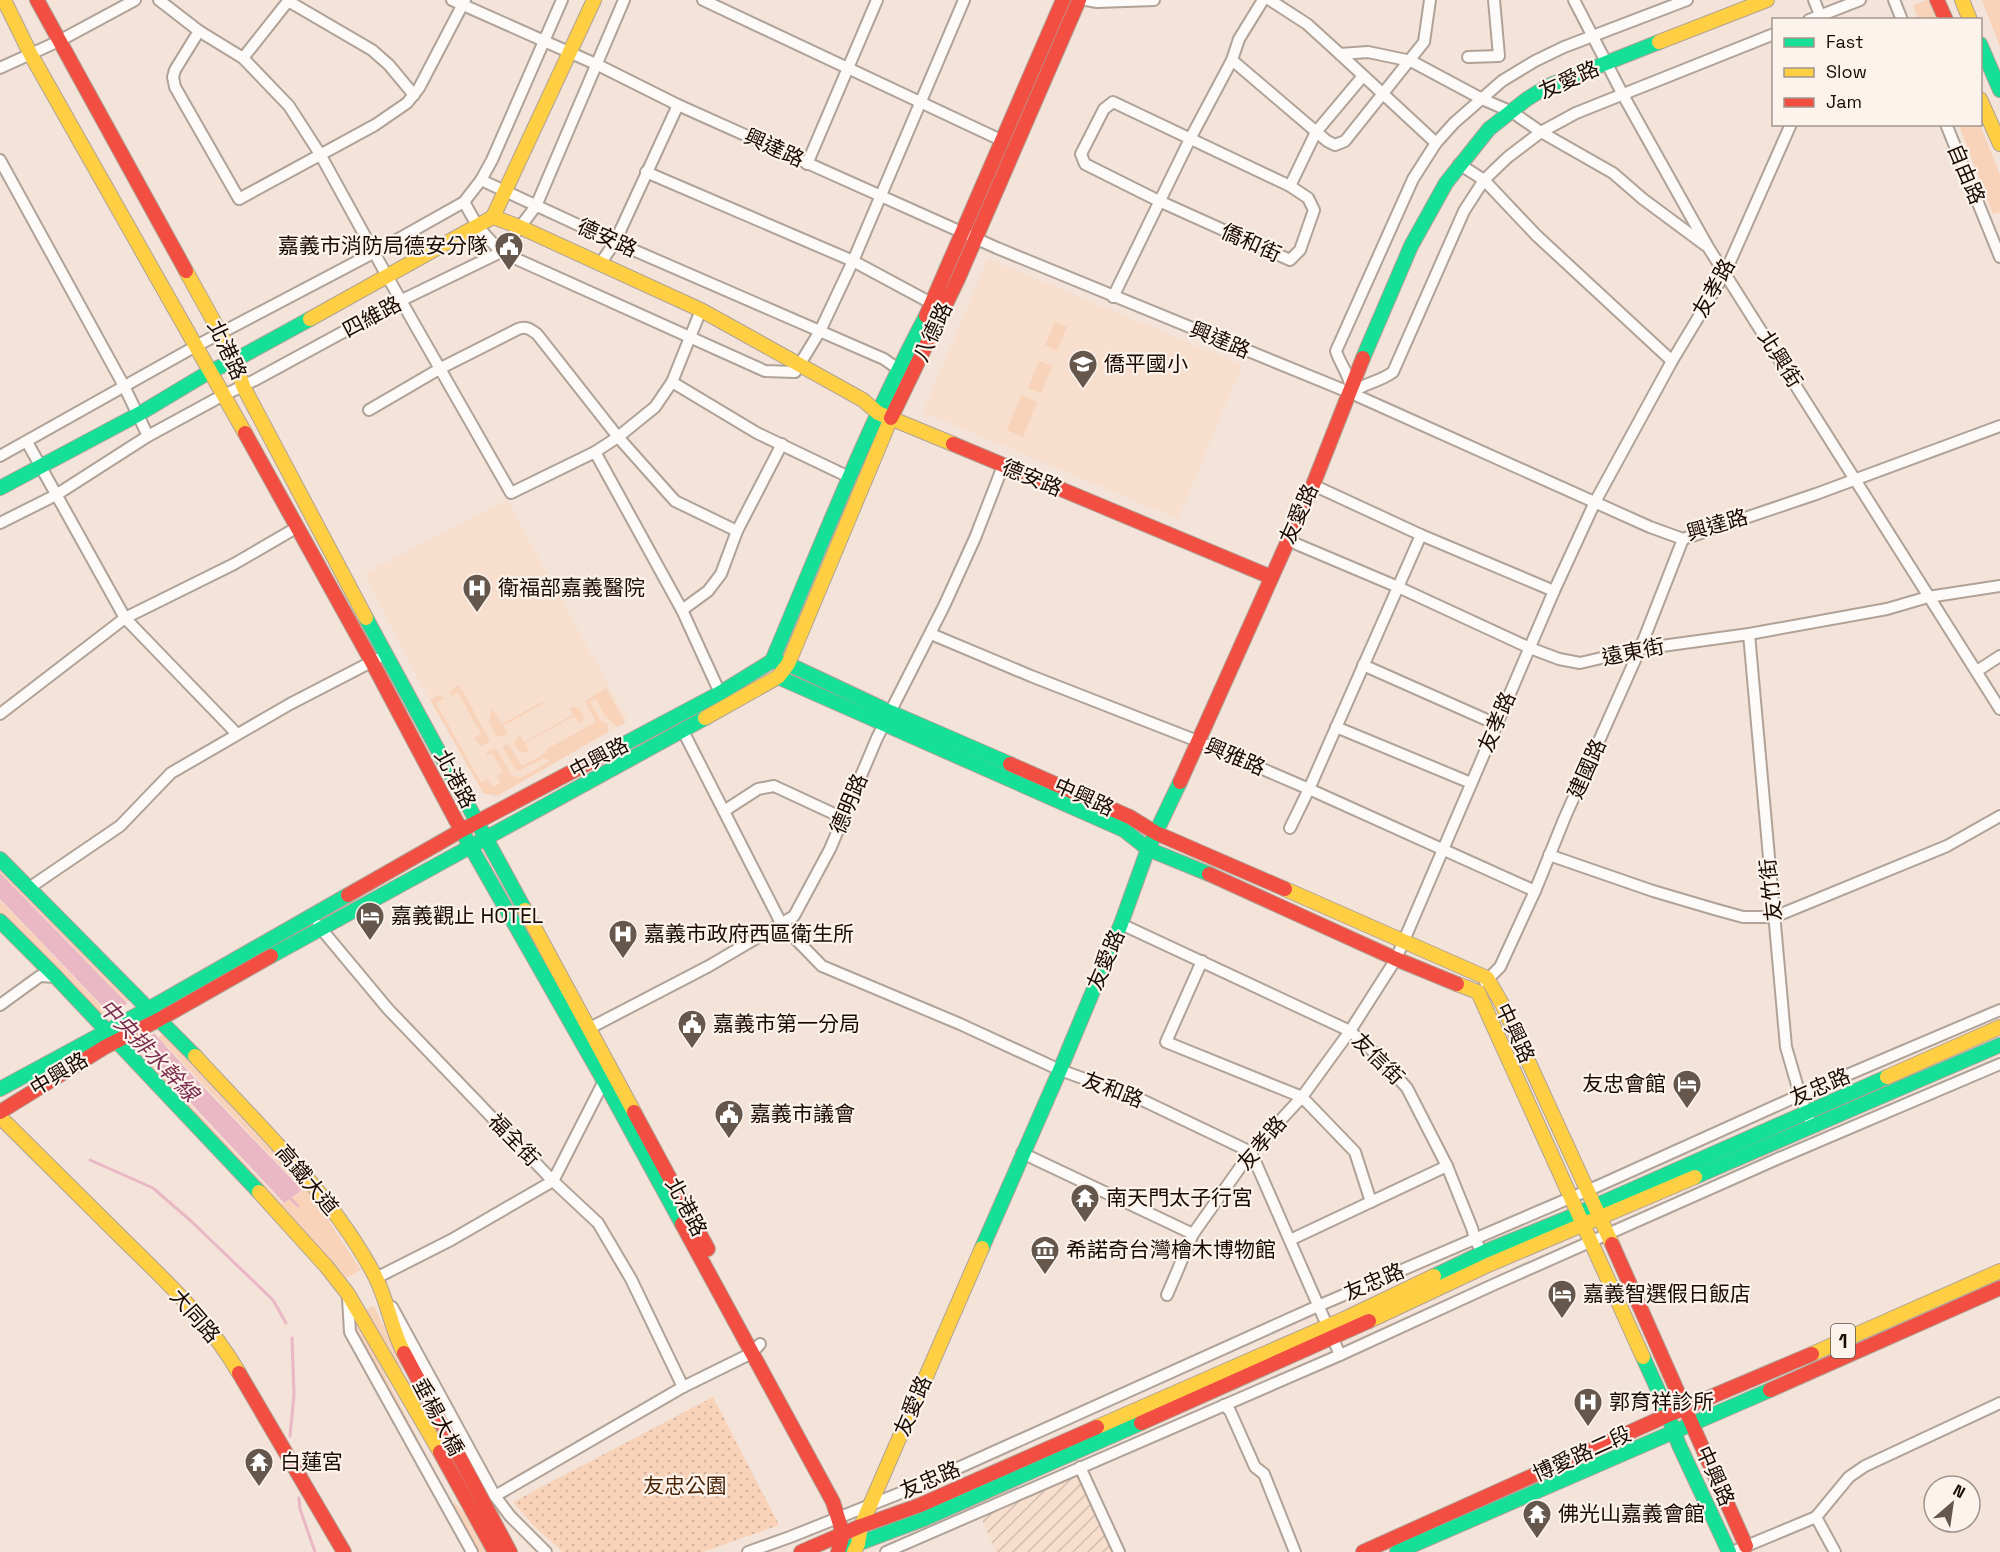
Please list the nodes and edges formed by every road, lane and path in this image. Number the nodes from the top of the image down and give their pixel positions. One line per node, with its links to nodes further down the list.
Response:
1 (4, 0): 41 (street, 北港路)
2 (37, 0): 36 (street, 北港路)
3 (135, 0): 36 (street)
4 (159, 0): 33 (street)
5 (289, 0): 42 (street); 53 (street)
6 (562, 0): 37 (street)
7 (594, 0): 39 (street)
8 (624, 0): 47 (street, 四維路)
9 (877, 0): 49 (street)
10 (964, 0): 56 (street)
11 (1064, 0): 65 (street, 八德路)
12 (1079, 0): 85 (street, 八德路)
13 (1086, 0): 14 (street)
14 (1154, 0)
15 (1263, 0): 44 (street)
16 (1270, 0): 40 (street)
17 (1430, 0): 45 (street)
18 (1494, 0): 43 (street)
19 (1574, 0): 35 (street, 北興街)
20 (1687, 0): 35 (street, 友愛路)
21 (1767, 0): 46 (street, 友愛路)
22 (1814, 0): 29 (street)
23 (1860, 0): 29 (street)
24 (1894, 0): 30 (street)
25 (1937, 0): 31 (street)
26 (1962, 0): 32 (street)
27 (708, 1): 49 (street)
28 (460, 2): 37 (street, 興達路); 53 (street)
29 (1817, 18)
30 (1901, 18)
31 (1945, 18)
32 (1969, 18)
33 (199, 31): 42 (street); 68 (street)
34 (1772, 34): 54 (street, 友愛路)
35 (1593, 36): 46 (street, 北興街); 55 (street, 友愛路)
36 (59, 40): 41 (street); 100 (street, 北港路)
37 (544, 41): 39 (street, 興達路); 73 (street)
38 (1982, 49): 51 (street)
39 (570, 53): 47 (street, 興達路); 76 (street)
40 (1340, 54): 45 (street); 50 (street)
41 (32, 55): 48 (street); 102 (street, 北港路)
42 (243, 57): 68 (street)
43 (1468, 57)
44 (1232, 60): 62 (street); 64 (street)
45 (1411, 61): 52 (street); 55 (street)
46 (1607, 64): 54 (street, 北興街); 59 (street, 友愛路)
47 (598, 65): 58 (street, 興達路); 80 (street, 四維路)
48 (0, 68)
49 (847, 68): 56 (street); 70 (street)
50 (1363, 76): 52 (street); 62 (street)
51 (2000, 90)
52 (1383, 94): 62 (street); 66 (street)
53 (414, 95): 68 (street)
54 (1623, 95): 63 (street, 友愛路); 87 (street, 北興街)
55 (1482, 99): 59 (street); 66 (street, 友愛路)
56 (920, 103): 65 (street); 77 (street)
57 (1982, 104): 67 (street, 自由路)
58 (678, 105): 70 (street, 興達路); 72 (street)
59 (1512, 112): 63 (street); 71 (street, 友愛路)
60 (1790, 126): 93 (street, 友孝路)
61 (1947, 126): 84 (street, 自由路)
62 (1316, 132): 75 (street)
63 (1541, 132): 74 (street, 友愛路); 87 (street)
64 (1190, 139): 75 (street, 僑和街); 78 (street); 78 (street, 僑和街)
65 (1003, 141): 85 (street, 八德路)
66 (1436, 144): 112 (street, 友愛路)
67 (2000, 144)
68 (320, 154): 88 (street)
69 (0, 160): 110 (street)
70 (807, 164): 77 (street, 興達路)
71 (1459, 164): 74 (street); 112 (street, 友愛路)
72 (646, 172): 86 (street); 91 (street)
73 (481, 180): 76 (street, 德安路); 79 (street)
74 (1484, 180): 104 (street); 112 (street, 友愛路)
75 (1290, 186): 78 (street, 僑和街)
76 (505, 191): 80 (street, 德安路); 81 (street)
77 (881, 195): 85 (street, 興達路); 91 (street)
78 (1159, 201): 95 (street)
79 (464, 202): 82 (street); 88 (street)
80 (536, 206): 83 (street, 四維路); 86 (street, 德安路)
81 (493, 217): 82 (street, 四維路); 83 (street, 德安路)
82 (478, 227): 89 (street); 94 (street, 四維路)
83 (520, 227): 89 (street, 四維路); 92 (street, 德安路)
84 (1995, 231): 90 (street, 自由路)
85 (969, 236): 95 (street, 興達路); 97 (street, 八德路); 117 (street, 八德路)
86 (615, 242): 92 (street); 99 (street, 德安路)
87 (1708, 247): 93 (street, 北興街)
88 (375, 252): 94 (street); 100 (street)
89 (501, 252): 96 (street, 四維路); 101 (street)
90 (2000, 257)
91 (853, 261): 97 (street); 99 (street)
92 (600, 264): 98 (street, 德安路)
93 (1725, 273): 104 (street, 友孝路); 128 (street, 北興街)
94 (387, 276): 96 (street); 103 (street, 四維路)
95 (1113, 297): 112 (street, 興達路)
96 (402, 300): 106 (street); 111 (street, 四維路)
97 (933, 304): 107 (street, 八德路)
98 (701, 310): 101 (street); 105 (street, 德安路)
99 (820, 331): 105 (street); 107 (street, 德安路)
100 (220, 333): 102 (street); 103 (street, 北港路)
101 (688, 337): 105 (street); 109 (street)
102 (196, 346): 108 (street, 北港路); 110 (street)
103 (235, 360): 108 (street, 四維路); 111 (street, 北港路)
104 (1672, 362): 132 (street, 友孝路)
105 (799, 365): 115 (street, 德安路)
106 (441, 368): 114 (street); 120 (street); 123 (street)
107 (898, 369): 115 (street, 八德路)
108 (208, 372): 113 (street, 北港路); 116 (street, 四維路)
109 (672, 382): 120 (street); 122 (street)
110 (124, 386): 116 (street); 121 (street)
111 (243, 386): 113 (street, 四維路); 150 (street, 北港路)
112 (1351, 393): 129 (street, 友愛路); 132 (street, 興達路)
113 (225, 396): 119 (street, 四維路); 134 (street, 北港路)
114 (369, 410)
115 (878, 413): 117 (street, 德安路); 127 (street, 八德路)
116 (139, 414): 119 (street); 126 (street, 四維路)
117 (891, 419): 125 (street, 德安路); 154 (street, 八德路)
118 (2000, 426): 128 (street, 興達路)
119 (148, 436): 131 (street, 四維路)
120 (618, 437): 123 (street); 135 (street)
121 (27, 442): 124 (street); 126 (street)
122 (782, 444): 127 (street); 135 (street)
123 (595, 452): 144 (street)
124 (0, 456)
125 (1003, 466): 139 (street, 德安路); 146 (street, 德明路)
126 (42, 467): 130 (street, 四維路); 131 (street)
127 (851, 478): 152 (street, 八德路)
128 (1854, 479): 137 (street, 興達路); 143 (street, 北興街)
129 (1313, 485): 136 (street); 138 (street, 友愛路)
130 (0, 488)
131 (56, 495): 133 (street, 四維路); 145 (street)
132 (1595, 502): 137 (street, 興達路); 142 (street, 友孝路)
133 (0, 523)
134 (296, 528): 145 (street); 153 (street, 北港路)
135 (737, 531): 144 (street)
136 (1421, 535): 141 (street); 142 (street)
137 (1683, 539): 149 (street, 建國路)
138 (1287, 540): 139 (street, 友愛路); 141 (street, 遠東街)
139 (1271, 577): 167 (street, 友愛路)
140 (2000, 586): 143 (street, 遠東街)
141 (1398, 587): 148 (street, 遠東街); 155 (street)
142 (1554, 591): 148 (street, 友孝路)
143 (1928, 597): 147 (street, 遠東街); 156 (street, 北興街)
144 (682, 610): 158 (street)
145 (125, 618): 161 (street); 166 (street)
146 (931, 634): 160 (street, 德明路); 167 (street, 興雅路)
147 (1749, 634): 149 (street, 遠東街); 186 (street, 友竹街)
148 (1530, 648): 149 (street, 遠東街); 162 (street, 友孝路)
149 (1640, 649): 181 (street, 建國路)
150 (387, 654): 153 (street); 173 (street, 北港路)
151 (2000, 656): 156 (street)
152 (772, 661): 154 (street, 中興路); 157 (street); 158 (street, 中興路)
153 (372, 662): 166 (street); 175 (street, 北港路)
154 (788, 664): 157 (street, 八德路); 160 (street, 中興路)
155 (1362, 665): 162 (street); 164 (street)
156 (1977, 671): 159 (street, 北興街)
157 (778, 677): 163 (street, 中興路); 165 (street, 中興路)
158 (720, 693): 173 (street, 中興路)
159 (2000, 710)
160 (890, 712): 163 (street, 德明路); 176 (street, 中興路)
161 (0, 714)
162 (1496, 724): 168 (street, 友孝路)
163 (884, 725): 172 (street, 德明路); 180 (street, 中興路)
164 (1336, 727): 168 (street); 169 (street)
165 (683, 731): 170 (street, 友和路); 177 (street, 中興路)
166 (237, 734): 183 (street)
167 (1200, 742): 169 (street, 興雅路); 176 (street, 友愛路)
168 (1471, 783): 179 (street, 友孝路)
169 (1309, 789): 174 (street); 179 (street, 興雅路)
170 (724, 811): 172 (street); 188 (street, 友和路)
171 (2000, 816): 186 (street)
172 (843, 819): 188 (street, 德明路)
173 (478, 822): 175 (street, 中興路); 177 (street, 北港路)
174 (1290, 828)
175 (462, 831): 178 (street, 北港路); 185 (street, 中興路)
176 (1156, 833): 180 (street, 友愛路); 191 (street, 中興路)
177 (487, 839): 178 (street, 中興路); 203 (street, 北港路)
178 (471, 848): 190 (street, 中興路); 203 (street, 北港路)
179 (1443, 848): 184 (street, 興雅路); 191 (street, 友孝路)
180 (1148, 849): 189 (street, 友愛路); 192 (street, 中興路)
181 (1549, 855): 184 (street, 建國路); 186 (street)
182 (0, 859): 183 (street, 高鐵大道)
183 (29, 888): 199 (street, 高鐵大道)
184 (1535, 891): 195 (street, 建國路)
185 (311, 917): 190 (street, 福全街); 199 (street, 中興路)
186 (1774, 917): 211 (street, 友竹街)
187 (0, 921): 194 (street, 高鐵大道)
188 (782, 924): 203 (street, 德明路); 208 (street, 友和路)
189 (1121, 924): 193 (street, 友信街); 208 (street, 友愛路)
190 (321, 928): 200 (street, 中興路); 221 (street, 福全街)
191 (1405, 942): 192 (street, 友孝路); 195 (street, 中興路)
192 (1396, 959): 196 (street, 中興路); 204 (street, 友孝路)
193 (1202, 961): 204 (street, 友信街); 212 (street)
194 (56, 977): 197 (street); 202 (street, 高鐵大道)
195 (1487, 978): 196 (street, 建國路); 222 (street, 中興路)
196 (1478, 992): 223 (street, 中興路)
197 (0, 1005)
198 (2000, 1010): 211 (street, 友忠路)
199 (144, 1011): 200 (street, 高鐵大道); 202 (street, 中興路)
200 (155, 1022): 205 (street, 中興路); 236 (street, 高鐵大道)
201 (2000, 1028): 214 (street, 友忠路)
202 (107, 1030): 205 (street, 高鐵大道); 210 (street, 中興路)
203 (584, 1031): 209 (street, 北港路); 245 (street, 北港路)
204 (1350, 1031): 212 (street, 友孝路); 220 (street, 友信街)
205 (118, 1040): 213 (street, 中興路); 239 (street, 高鐵大道)
206 (2000, 1045): 216 (street, 友忠路)
207 (2000, 1064): 217 (street)
208 (1060, 1070): 218 (street, 友和路); 219 (street, 友愛路)
209 (604, 1081): 221 (street); 245 (street, 北港路)
210 (0, 1089)
211 (1800, 1095): 214 (street, 友竹街); 222 (street, 友忠路)
212 (1302, 1097): 218 (street, 友孝路); 224 (street)
213 (0, 1112)
214 (1806, 1112): 216 (street, 友竹街); 225 (street, 友忠路)
215 (0, 1117): 264 (street, 大同路)
216 (1811, 1126): 217 (street, 友竹街); 227 (street, 友忠路)
217 (1818, 1141): 229 (street)
218 (1251, 1152): 230 (street, 友孝路); 232 (street)
219 (1022, 1153): 230 (street); 256 (street, 友愛路)
220 (1447, 1166): 224 (street); 231 (street, 友信街)
221 (553, 1181): 236 (street); 247 (street, 福全街)
222 (1586, 1191): 223 (street, 友忠路); 225 (street, 中興路)
223 (1572, 1197): 226 (street, 中興路); 231 (street, 友忠路)
224 (1371, 1202): 232 (street)
225 (1594, 1206): 226 (street, 友忠路); 227 (street, 中興路)
226 (1580, 1212): 228 (street, 中興路); 234 (street, 友忠路)
227 (1600, 1219): 228 (street, 友忠路); 229 (street, 中興路)
228 (1585, 1226): 233 (street, 中興路); 234 (street, 友忠路)
229 (1607, 1233): 233 (street); 250 (street, 中興路)
230 (1193, 1234): 240 (street, 友孝路)
231 (1475, 1239): 234 (street, 友信街); 241 (street, 友忠路)
232 (1290, 1240): 241 (street)
233 (1592, 1241): 237 (street); 251 (street, 中興路)
234 (1486, 1259): 237 (street, 友信街); 242 (street, 友忠路)
235 (2000, 1271): 250 (street, 博愛路二段 / 1)
236 (376, 1278): 243 (street, 垂楊大橋); 255 (street, 高鐵大道)
237 (1495, 1284): 246 (street)
238 (2000, 1288): 252 (street, 博愛路二段 / 1)
239 (348, 1294): 244 (street, 垂楊大橋); 265 (street)
240 (1167, 1295)
241 (1318, 1306): 242 (street); 256 (street, 友忠路)
242 (1329, 1332): 246 (street); 259 (street, 友忠路); 262 (street, 友忠路)
243 (399, 1335): 268 (street, 垂楊大橋); 269 (street)
244 (374, 1343): 266 (street); 267 (street, 垂楊大橋)
245 (756, 1348): 247 (street); 257 (street, 北港路)
246 (1340, 1355): 249 (street)
247 (683, 1387): 255 (street)
248 (2000, 1403): 258 (street)
249 (1224, 1405): 254 (street); 277 (street)
250 (1685, 1408): 251 (street, 博愛路二段 / 1); 252 (street, 中興路)
251 (1668, 1415): 253 (street, 中興路); 263 (street, 博愛路二段 / 1)
252 (1691, 1424): 253 (street, 博愛路二段 / 1); 261 (street, 中興路)
253 (1674, 1432): 278 (street, 博愛路二段 / 1); 279 (street, 中興路)
254 (1080, 1467): 275 (street); 276 (street)
255 (495, 1496): 270 (street, 高鐵大道)
256 (872, 1504): 257 (street, 友忠路); 259 (street, 友愛路)
257 (844, 1516): 259 (street, 北港路); 260 (street, 北港路); 271 (street, 友忠路)
258 (1816, 1516): 261 (street); 280 (street)
259 (861, 1526): 260 (street, 友忠路); 262 (street)
260 (843, 1534): 272 (street, 友忠路); 273 (street, 北港路)
261 (1746, 1546): 279 (street)
262 (856, 1548): 273 (street, 友忠路); 274 (street)
263 (1372, 1550)
264 (344, 1552)
265 (471, 1552)
266 (488, 1552)
267 (495, 1552)
268 (510, 1552)
269 (518, 1552)
270 (546, 1552)
271 (748, 1552)
272 (801, 1552)
273 (837, 1552)
274 (871, 1552)
275 (886, 1552)
276 (1119, 1552)
277 (1295, 1552)
278 (1397, 1552)
279 (1730, 1552)
280 (1835, 1552)

